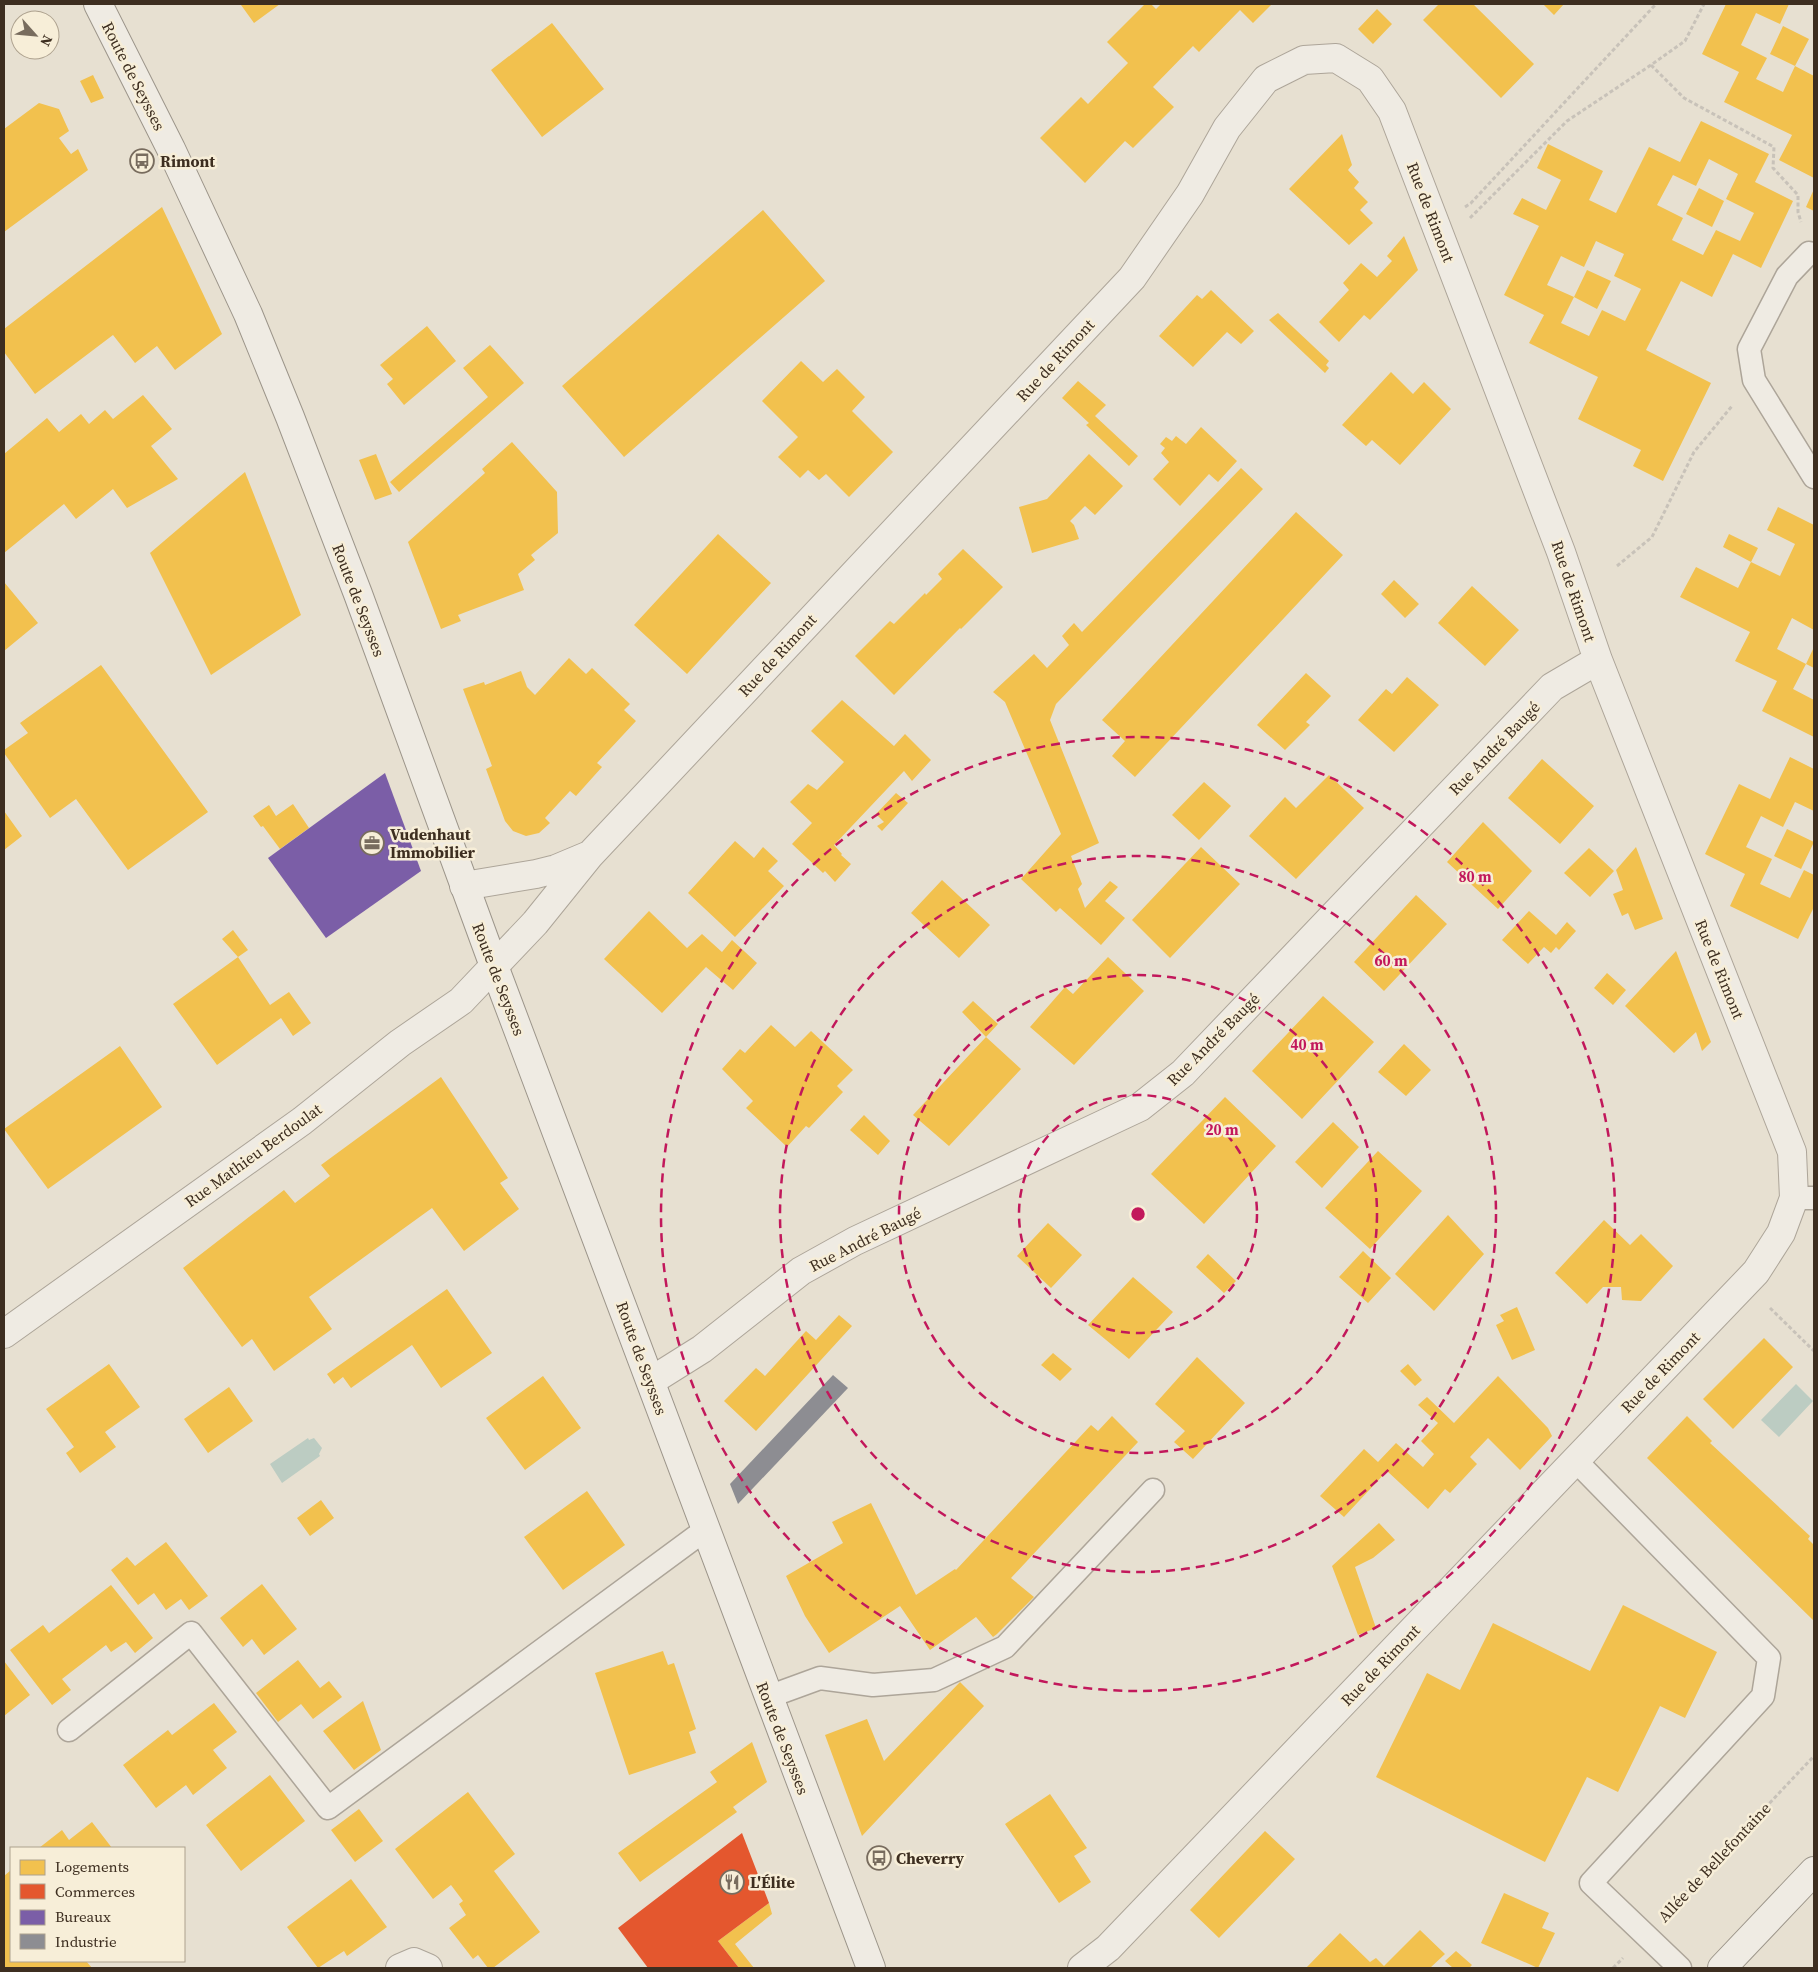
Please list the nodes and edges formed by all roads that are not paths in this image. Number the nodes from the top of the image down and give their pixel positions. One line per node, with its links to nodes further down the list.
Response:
1 (98, 4): 6 (street, Route de Seysses)
2 (1809, 253): 3 (lane)
3 (1814, 477)
4 (1598, 660): 5 (street, Rue de Rimont); 8 (street, Rue de Rimont); 10 (street, Rue André Baugé)
5 (588, 856): 6 (street, Rue de Rimont); 7 (street, Rue de Rimont)
6 (464, 886): 7 (street, Route de Seysses)
7 (494, 966): 9 (street, Rue Mathieu Berdoulat); 10 (street, Route de Seysses)
8 (1804, 1198): 11 (street, Rue de Rimont)
9 (4, 1334)
10 (651, 1381): 13 (street, Route de Seysses)
11 (1576, 1460): 20 (street, Rue de Rimont); 21 (lane)
12 (1153, 1490): 14 (lane)
13 (705, 1530): 14 (street, Route de Seysses); 15 (lane)
14 (768, 1697): 19 (street, Route de Seysses)
15 (69, 1730)
16 (1814, 1871): 22 (street)
17 (400, 1968): 18 (street)
18 (428, 1968)
19 (871, 1968)
20 (1082, 1968)
21 (1680, 1968)
22 (1722, 1968)

